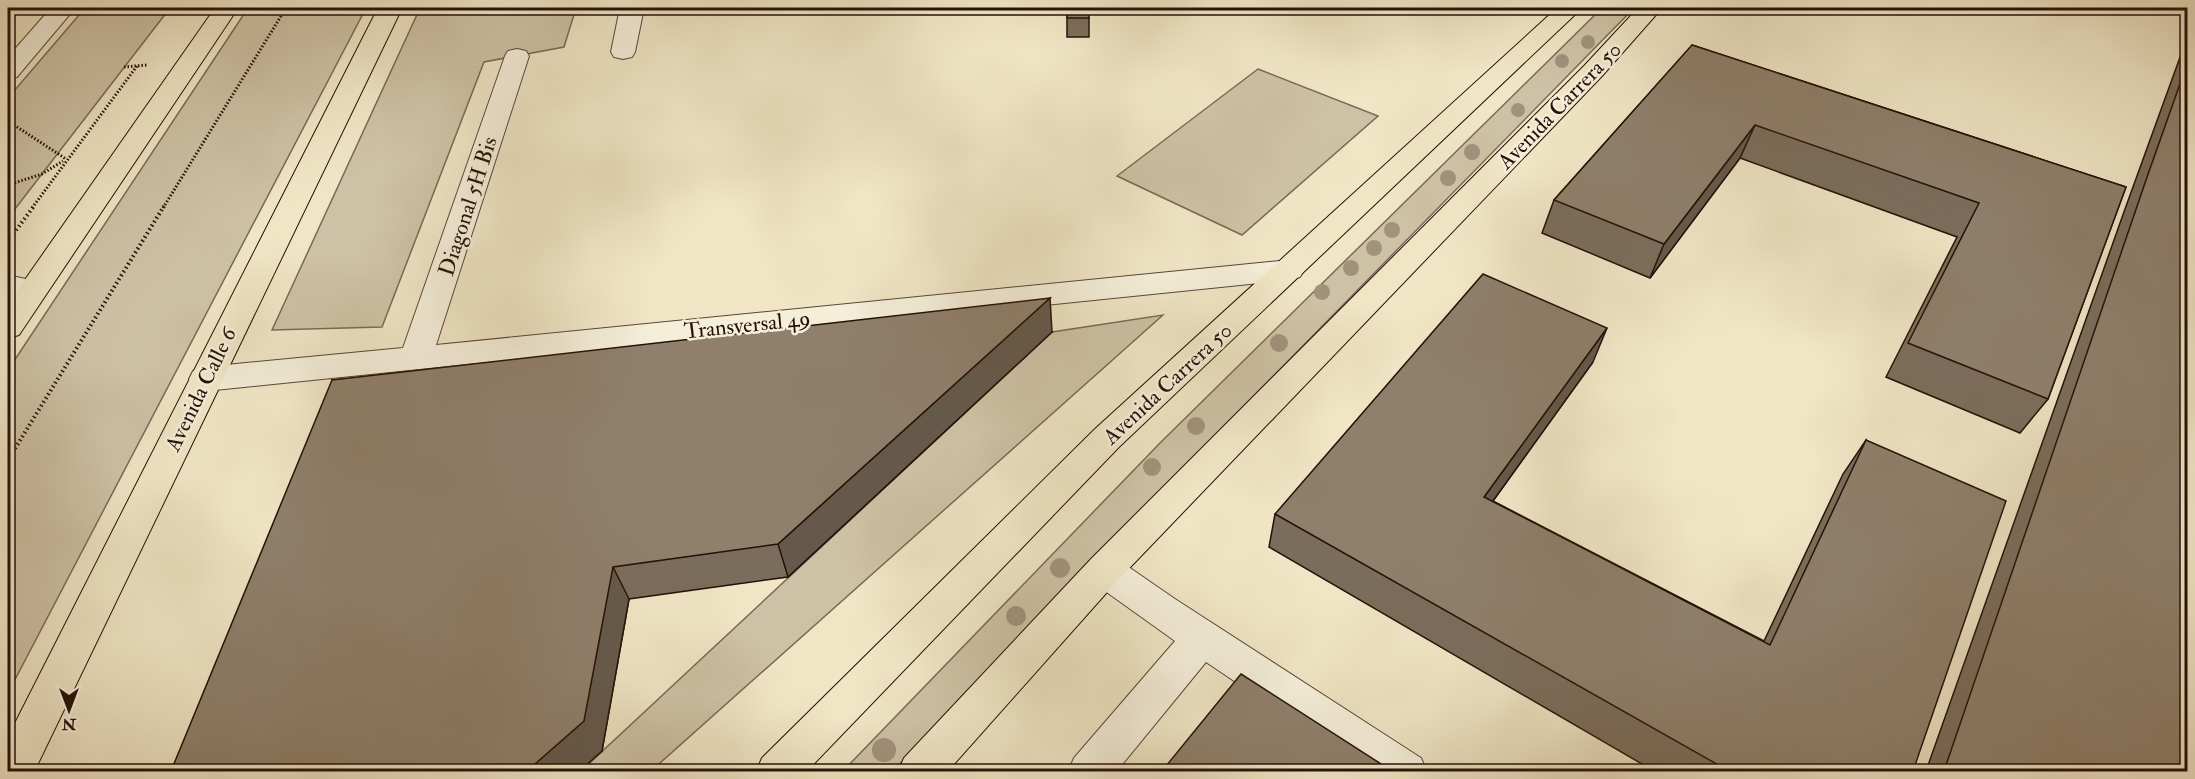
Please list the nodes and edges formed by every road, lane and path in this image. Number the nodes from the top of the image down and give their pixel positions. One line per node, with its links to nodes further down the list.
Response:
1 (63, 8): 13 (street)
2 (226, 8): 19 (main road)
3 (286, 8): 23 (path)
4 (390, 8): 22 (main road, Avenida Calle 6)
5 (632, 8): 10 (street)
6 (1510, 8): 9 (path)
7 (1570, 8): 18 (main road, Avenida Carrera 50)
8 (1650, 8): 24 (main road, Avenida Carrera 50)
9 (1516, 10)
10 (623, 52)
11 (517, 56): 21 (street, Diagonal 5H Bis)
12 (124, 67): 15 (path)
13 (8, 72)
14 (8, 121): 15 (path)
15 (66, 159): 16 (path); 17 (path)
16 (8, 185)
17 (8, 241)
18 (1288, 270): 21 (street, Transversal 49); 27 (main road, Avenida Carrera 50)
19 (20, 288): 20 (main road)
20 (8, 327)
21 (416, 357): 22 (street, Transversal 49)
22 (205, 379): 26 (main road, Avenida Calle 6)
23 (8, 460)
24 (1104, 570): 25 (street); 28 (main road, Avenida Carrera 50)
25 (1202, 638): 29 (street); 30 (street)
26 (12, 771)
27 (777, 771)
28 (918, 771)
29 (1089, 771)
30 (1406, 771)

